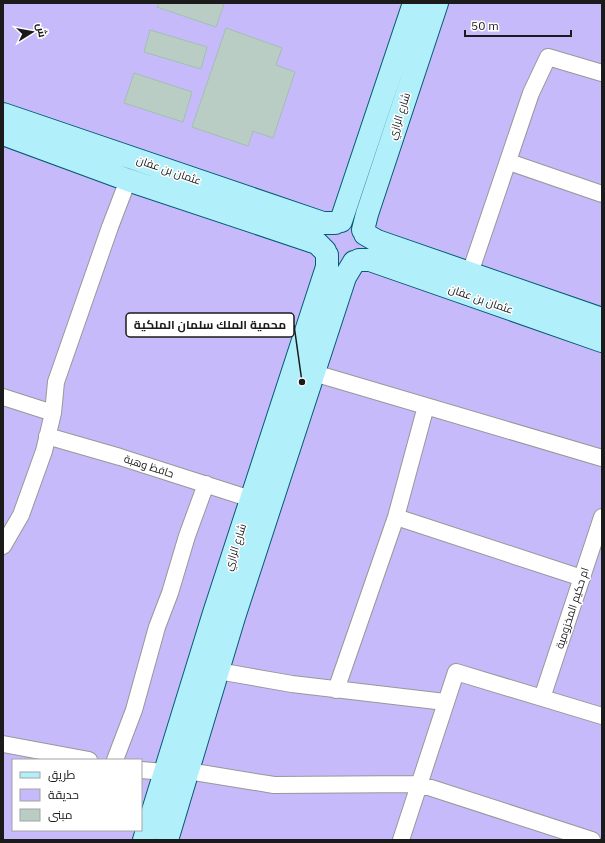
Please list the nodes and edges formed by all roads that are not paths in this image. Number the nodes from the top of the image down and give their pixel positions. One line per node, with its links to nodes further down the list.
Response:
1 (414, 3): 9 (street, شارع الرازي)
2 (437, 3): 10 (street, شارع الرازي)
3 (602, 73): 6 (street)
4 (3, 114): 9 (street, عثمان بن عفان)
5 (3, 134): 7 (street, عثمان بن عفان)
6 (509, 162): 8 (street); 13 (street)
7 (128, 180): 11 (street, عثمان بن عفان); 19 (street)
8 (602, 194)
9 (338, 222): 10 (street); 11 (street)
10 (364, 232): 12 (street); 13 (street, عثمان بن عفان)
11 (326, 253): 12 (street); 23 (street, شارع الرازي)
12 (357, 261): 15 (street, عثمان بن عفان); 16 (street, شارع الرازي)
13 (470, 273): 14 (street, عثمان بن عفان)
14 (602, 319)
15 (602, 341)
16 (314, 373): 18 (street); 28 (street, شارع الرازي)
17 (3, 397): 19 (street)
18 (426, 406): 21 (street); 24 (street)
19 (53, 413): 20 (street)
20 (47, 436): 22 (street, حافظ وهبة); 26 (street)
21 (602, 458)
22 (206, 484): 23 (street, حافظ وهبة); 35 (street)
23 (251, 499): 38 (street, شارع الرازي)
24 (396, 516): 27 (street); 29 (street)
25 (602, 517): 27 (street, ام حكيم المخزومية)
26 (3, 546)
27 (582, 578): 30 (street, ام حكيم المخزومية)
28 (218, 671): 29 (street); 37 (street, شارع الرازي)
29 (336, 690): 31 (street)
30 (542, 698): 31 (street); 32 (street)
31 (444, 702): 39 (street)
32 (602, 716)
33 (3, 744): 34 (street)
34 (84, 759)
35 (115, 759)
36 (142, 770): 38 (street)
37 (188, 771): 39 (street); 41 (street, شارع الرازي)
38 (165, 772): 40 (street, شارع الرازي)
39 (419, 784): 42 (street); 43 (street)
40 (144, 840)
41 (167, 840)
42 (401, 840)
43 (592, 840)

